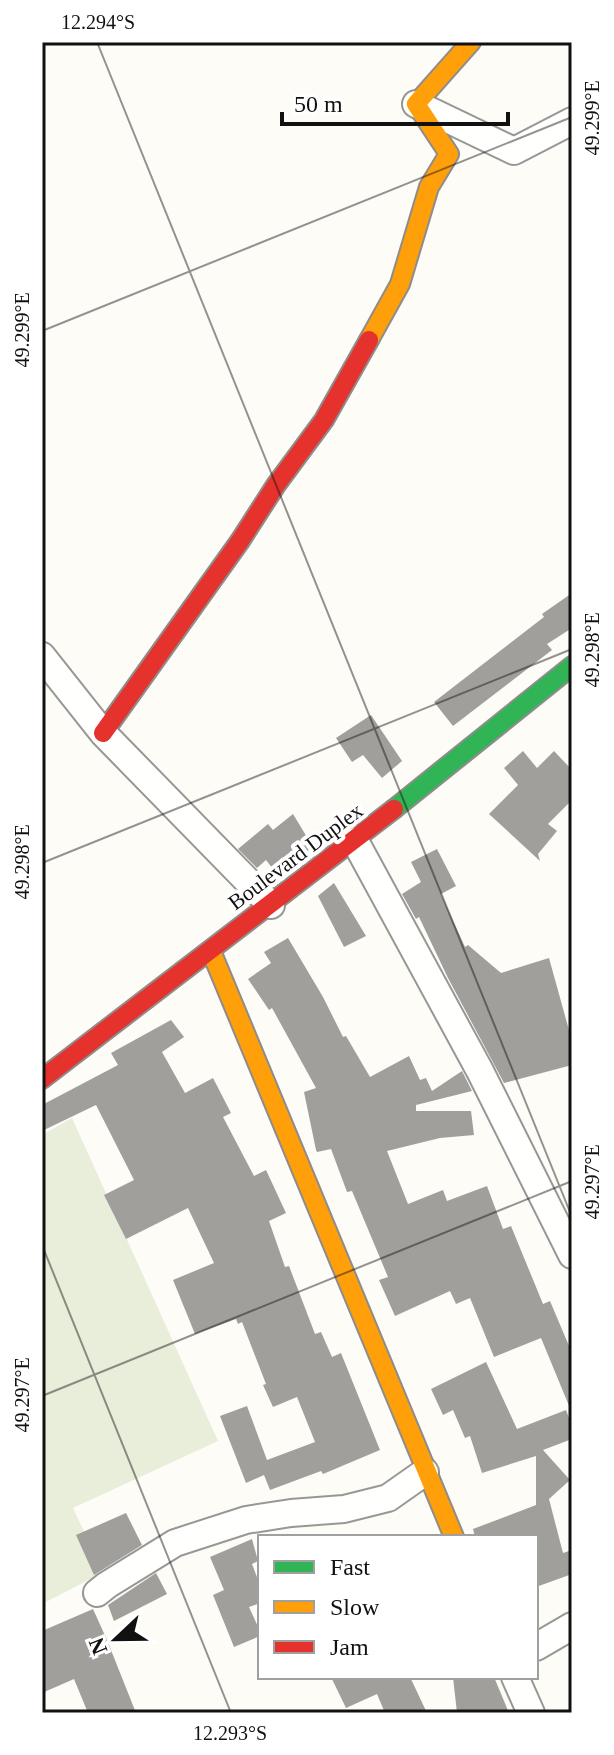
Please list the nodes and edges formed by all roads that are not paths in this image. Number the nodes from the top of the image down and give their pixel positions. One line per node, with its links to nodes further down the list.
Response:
1 (471, 42): 2 (street)
2 (416, 104): 3 (street); 6 (street)
3 (572, 121)
4 (42, 656): 6 (street)
5 (572, 666): 7 (street, Boulevard Duplex)
6 (103, 733): 8 (street)
7 (355, 841): 8 (street, Boulevard Duplex); 11 (street)
8 (271, 905): 9 (street, Boulevard Duplex)
9 (211, 951): 10 (street, Boulevard Duplex); 12 (street)
10 (42, 1079)
11 (572, 1255)
12 (425, 1472): 13 (street); 14 (street)
13 (453, 1535)
14 (97, 1593)
15 (572, 1626): 16 (street)
16 (538, 1646)
17 (516, 1679): 18 (street)
18 (531, 1713)

